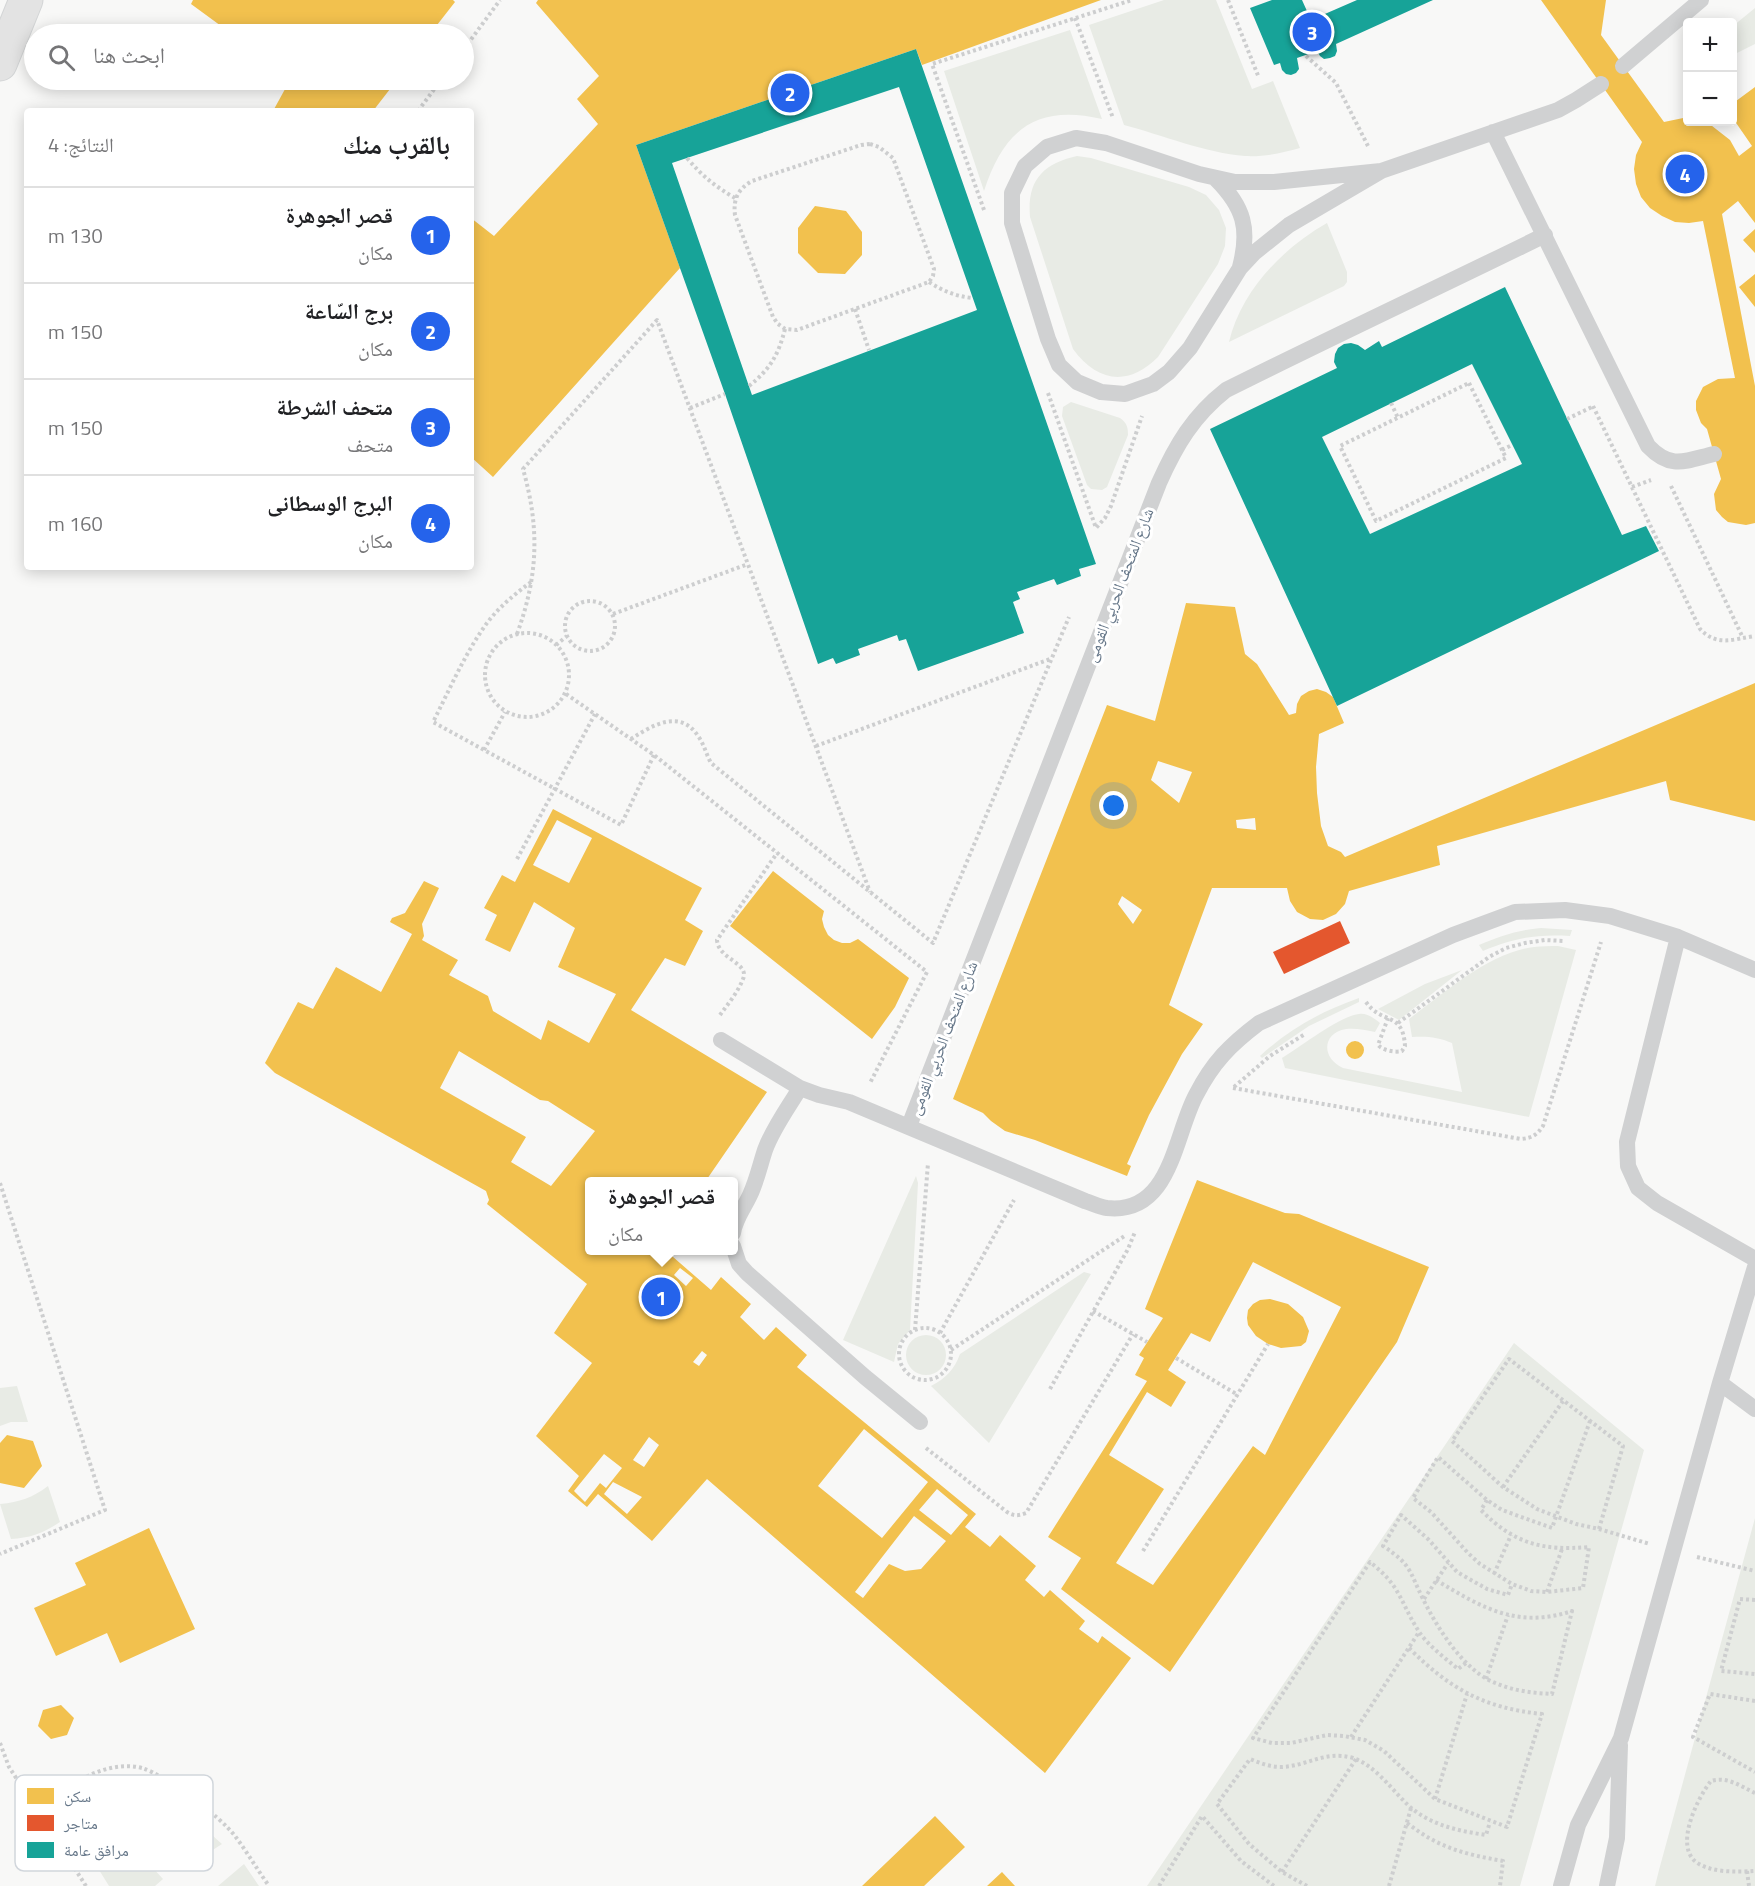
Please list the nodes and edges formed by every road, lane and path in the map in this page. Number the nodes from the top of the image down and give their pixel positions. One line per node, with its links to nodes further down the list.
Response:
1 (26, 0): 8 (main road)
2 (500, 0): 6 (path)
3 (1228, 0): 10 (path)
4 (1701, 0): 9 (lane)
5 (1075, 18): 15 (path)
6 (474, 35)
7 (1306, 56): 17 (path)
8 (0, 64)
9 (1623, 66)
10 (1258, 78)
11 (1601, 84): 14 (lane)
12 (434, 90): 13 (path)
13 (420, 108)
14 (1492, 132): 17 (lane); 20 (lane)
15 (1124, 148): 18 (lane); 21 (lane)
16 (687, 158): 19 (path)
17 (1381, 171): 18 (lane); 21 (lane)
18 (1216, 178): 21 (lane)
19 (735, 198): 22 (path); 25 (path)
20 (1545, 235): 28 (lane); 74 (lane, شارع المتحف الحربي القومى)
21 (1240, 268)
22 (929, 282): 23 (path); 24 (path)
23 (972, 298)
24 (855, 309): 25 (path); 26 (path)
25 (785, 329): 27 (path)
26 (869, 350)
27 (748, 386)
28 (1621, 392): 31 (path); 37 (lane)
29 (725, 394): 32 (path)
30 (1391, 403): 33 (path)
31 (1593, 406): 34 (path); 46 (path)
32 (690, 408): 39 (path); 40 (path)
33 (1398, 418): 36 (path); 36 (path)
34 (1567, 418)
35 (1512, 445): 36 (path)
36 (1502, 450)
37 (1714, 454)
38 (1679, 505): 46 (path)
39 (748, 564): 41 (path); 53 (path)
40 (532, 581): 43 (path); 54 (path)
41 (613, 614): 44 (path); 44 (path)
42 (1069, 617): 48 (path)
43 (517, 634): 47 (path); 50 (path)
44 (567, 636): 47 (path)
45 (1755, 636): 46 (path)
46 (1743, 638)
47 (556, 645): 49 (path)
48 (1051, 659): 53 (path); 59 (path)
49 (566, 694): 50 (path); 51 (path)
50 (505, 712): 54 (path)
51 (595, 714): 52 (path); 56 (path)
52 (631, 739): 55 (path); 59 (path)
53 (816, 746): 59 (path)
54 (484, 750): 56 (path)
55 (654, 755): 56 (path); 57 (path)
56 (555, 788): 58 (path)
57 (777, 853): 71 (path); 73 (path)
58 (518, 859)
59 (870, 892)
60 (1610, 916): 61 (lane, شارع المتحف الحربي القومى); 64 (lane, شارع المتحف الحربي القومى); 70 (path)
61 (1678, 937): 63 (lane, شارع المتحف الحربي القومى); 80 (lane)
62 (1564, 941): 69 (path)
63 (1755, 970)
64 (1360, 977): 66 (path); 76 (lane, شارع المتحف الحربي القومى)
65 (1376, 1000): 66 (path)
66 (1368, 1004): 67 (path); 68 (path)
67 (1357, 1009)
68 (1388, 1018): 69 (path); 69 (path)
69 (1398, 1023)
70 (1315, 1029)
71 (721, 1040): 72 (lane, شارع المتحف الحربي القومى)
72 (800, 1088): 73 (lane, شارع المتحف الحربي القومى); 78 (lane)
73 (859, 1106): 74 (lane, شارع المتحف الحربي القومى)
74 (909, 1126): 75 (lane, شارع المتحف الحربي القومى)
75 (931, 1135): 76 (lane, شارع المتحف الحربي القومى); 83 (path)
76 (1027, 1176): 84 (path)
77 (0, 1183): 104 (path)
78 (738, 1216)
79 (736, 1255): 96 (lane)
80 (1755, 1259)
81 (1755, 1267): 90 (lane)
82 (1093, 1311): 85 (path); 88 (path); 91 (path)
83 (915, 1330): 84 (path); 88 (path)
84 (940, 1333): 88 (path)
85 (1133, 1334): 86 (path); 97 (path)
86 (1147, 1342)
87 (1268, 1344): 92 (path)
88 (951, 1350)
89 (1176, 1358): 92 (path)
90 (1720, 1383): 94 (lane); 121 (lane)
91 (1050, 1389)
92 (1238, 1395): 103 (path)
93 (1563, 1401): 95 (path); 98 (path); 98 (path)
94 (1755, 1409)
95 (1590, 1421): 100 (path); 100 (path)
96 (920, 1422)
97 (923, 1445)
98 (1503, 1487): 100 (path)
99 (1487, 1500): 100 (path); 101 (path); 106 (path)
100 (1556, 1518)
101 (1511, 1535): 102 (path); 106 (path)
102 (1562, 1549): 109 (path); 109 (path)
103 (1143, 1551)
104 (0, 1554)
105 (1448, 1563): 107 (path); 108 (path); 110 (path)
106 (1494, 1574): 108 (path)
107 (1436, 1580): 110 (path); 112 (path)
108 (1512, 1584): 109 (path)
109 (1547, 1592)
110 (1424, 1600): 115 (path)
111 (1755, 1600): 116 (path)
112 (1508, 1615): 117 (path); 117 (path)
113 (1419, 1632): 114 (path); 115 (path); 120 (path)
114 (1409, 1648): 118 (path); 120 (path)
115 (1466, 1663): 117 (path)
116 (1755, 1674)
117 (1486, 1679)
118 (1467, 1694): 129 (path); 132 (path)
119 (1755, 1701): 124 (path)
120 (1352, 1737): 129 (path)
121 (1621, 1738): 146 (lane); 147 (lane)
122 (0, 1743): 127 (path)
123 (1356, 1759): 130 (path); 137 (path); 137 (path)
124 (1755, 1772)
125 (91, 1775): 126 (path)
126 (156, 1775)
127 (15, 1776)
128 (1755, 1793): 136 (path)
129 (1435, 1798): 132 (path)
130 (1411, 1808): 132 (path); 133 (path)
131 (213, 1813): 139 (path)
132 (1490, 1822)
133 (1407, 1823): 143 (path); 145 (path)
134 (1755, 1870): 136 (path)
135 (76, 1871): 138 (path)
136 (1747, 1871): 148 (path)
137 (1282, 1872): 142 (path)
138 (86, 1886)
139 (268, 1886)
140 (1158, 1886): 141 (path)
141 (1274, 1886)
142 (1307, 1886)
143 (1389, 1886)
144 (1495, 1886): 145 (path)
145 (1500, 1886)
146 (1561, 1886)
147 (1607, 1886)
148 (1749, 1886)

